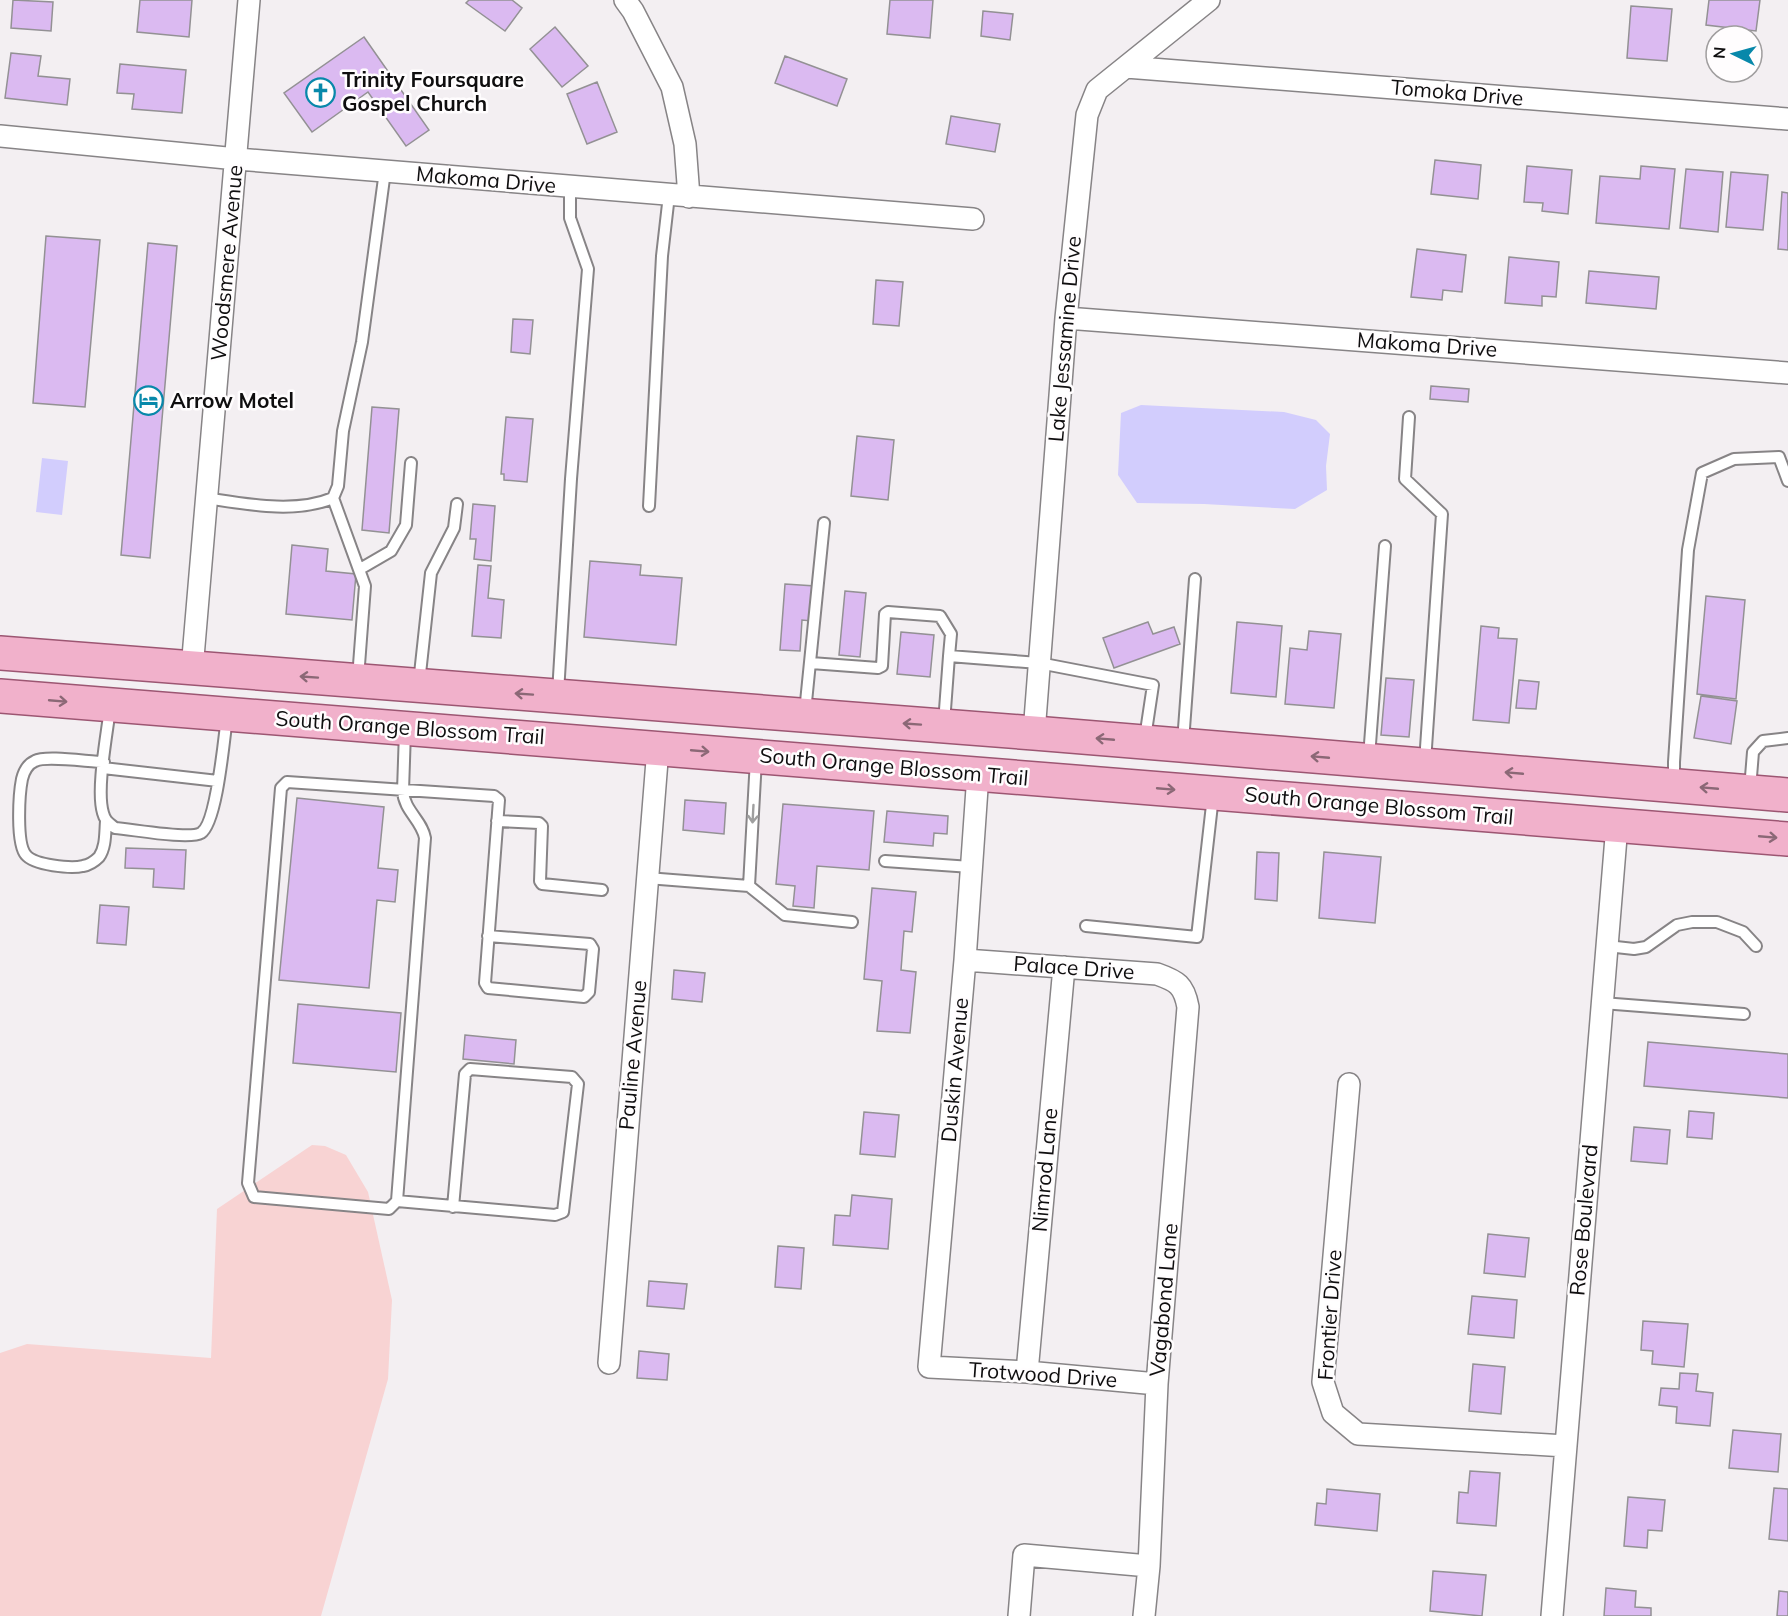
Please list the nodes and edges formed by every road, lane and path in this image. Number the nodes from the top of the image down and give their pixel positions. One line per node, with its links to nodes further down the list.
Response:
1 (249, 0): 7 (street, Woodsmere Avenue)
2 (625, 0): 10 (street)
3 (1209, 0): 4 (street, Lake Jessamine Drive)
4 (1126, 67): 5 (street, Tomoka Drive); 12 (street, Lake Jessamine Drive)
5 (1788, 119)
6 (0, 136): 7 (street, Makoma Drive)
7 (237, 159): 8 (street, Makoma Drive); 17 (street, Woodsmere Avenue)
8 (386, 171): 9 (street, Makoma Drive); 18 (lane)
9 (570, 187): 10 (street, Makoma Drive); 33 (lane)
10 (679, 196): 11 (street, Makoma Drive); 20 (lane)
11 (973, 219)
12 (1066, 318): 13 (street, Makoma Drive); 28 (street, Lake Jessamine Drive)
13 (1788, 373)
14 (1409, 417): 50 (lane)
15 (411, 463): 23 (lane)
16 (1788, 481): 54 (lane)
17 (207, 498): 18 (lane); 29 (street, Woodsmere Avenue)
18 (333, 498): 23 (lane)
19 (457, 504): 31 (lane)
20 (649, 506)
21 (824, 522): 27 (lane)
22 (1385, 546): 48 (lane)
23 (360, 569): 30 (lane)
24 (1195, 579): 45 (lane)
25 (0, 653): 29 (main road, South Orange Blossom Trail)
26 (949, 656): 27 (lane); 28 (lane); 39 (lane)
27 (811, 663): 38 (lane)
28 (1039, 663): 41 (street, Lake Jessamine Drive); 44 (lane)
29 (192, 669): 30 (main road, South Orange Blossom Trail, one-way to 29)
30 (357, 681): 31 (main road, South Orange Blossom Trail)
31 (419, 686): 33 (main road, South Orange Blossom Trail, one-way to 31)
32 (0, 696): 35 (main road, South Orange Blossom Trail, one-way to 35)
33 (558, 696): 34 (main road, South Orange Blossom Trail)
34 (620, 701): 36 (main road, South Orange Blossom Trail); 43 (main road)
35 (110, 705): 37 (main road, South Orange Blossom Trail); 49 (lane)
36 (729, 710): 38 (main road, South Orange Blossom Trail); 46 (main road)
37 (228, 714): 40 (main road, South Orange Blossom Trail); 53 (lane)
38 (805, 715): 39 (main road, South Orange Blossom Trail, one-way to 38)
39 (944, 726): 41 (main road, South Orange Blossom Trail)
40 (405, 728): 43 (main road, South Orange Blossom Trail); 55 (lane)
41 (1034, 733): 44 (main road, South Orange Blossom Trail, one-way to 41)
42 (1788, 738): 57 (lane)
43 (558, 740): 46 (main road, South Orange Blossom Trail)
44 (1145, 742): 45 (main road, South Orange Blossom Trail)
45 (1182, 745): 48 (main road, South Orange Blossom Trail, one-way to 45)
46 (658, 748): 47 (main road, South Orange Blossom Trail, one-way to 47); 66 (street, Pauline Avenue)
47 (757, 756): 51 (main road, South Orange Blossom Trail); 67 (lane, one-way to 67)
48 (1369, 760): 50 (main road, South Orange Blossom Trail)
49 (104, 765): 53 (lane); 60 (lane); 60 (lane)
50 (1424, 765): 52 (main road, South Orange Blossom Trail, one-way to 50)
51 (978, 774): 56 (main road, South Orange Blossom Trail, one-way to 56); 65 (street, Duskin Avenue)
52 (1594, 779): 54 (main road, South Orange Blossom Trail); 59 (main road)
53 (218, 781): 60 (lane)
54 (1674, 786): 57 (main road, South Orange Blossom Trail, one-way to 54)
55 (403, 791): 61 (lane); 80 (lane); 80 (lane)
56 (1214, 792): 59 (main road, South Orange Blossom Trail); 70 (lane)
57 (1750, 792): 58 (main road, South Orange Blossom Trail)
58 (1788, 795)
59 (1542, 819): 62 (main road, South Orange Blossom Trail)
60 (106, 821)
61 (498, 821): 68 (lane); 71 (lane)
62 (1617, 825): 63 (main road, South Orange Blossom Trail, one-way to 63); 72 (street, Rose Boulevard)
63 (1788, 839)
64 (885, 861): 65 (lane)
65 (971, 867): 74 (street, Duskin Avenue)
66 (647, 878): 67 (lane); 82 (street, Pauline Avenue)
67 (749, 886): 69 (lane)
68 (602, 890)
69 (852, 922)
70 (1086, 926)
71 (488, 936): 71 (lane)
72 (1607, 946): 73 (lane); 77 (street, Rose Boulevard)
73 (1756, 946)
74 (965, 960): 75 (street, Palace Drive); 83 (street, Duskin Avenue)
75 (1064, 968): 76 (street, Palace Drive); 84 (street, Nimrod Lane)
76 (1180, 985): 85 (street, Vagabond Lane)
77 (1602, 1003): 78 (lane); 86 (street, Rose Boulevard)
78 (1744, 1014)
79 (1349, 1084): 86 (street, Frontier Drive)
80 (397, 1201): 81 (lane)
81 (453, 1207): 81 (lane)
82 (609, 1363)
83 (929, 1366): 84 (street, Trotwood Drive)
84 (1027, 1372): 85 (street, Trotwood Drive)
85 (1157, 1384): 87 (street, Vagabond Lane)
86 (1566, 1446): 90 (street, Rose Boulevard)
87 (1149, 1566): 88 (street); 89 (street, Vagabond Lane)
88 (1019, 1616)
89 (1144, 1616)
90 (1552, 1616)

